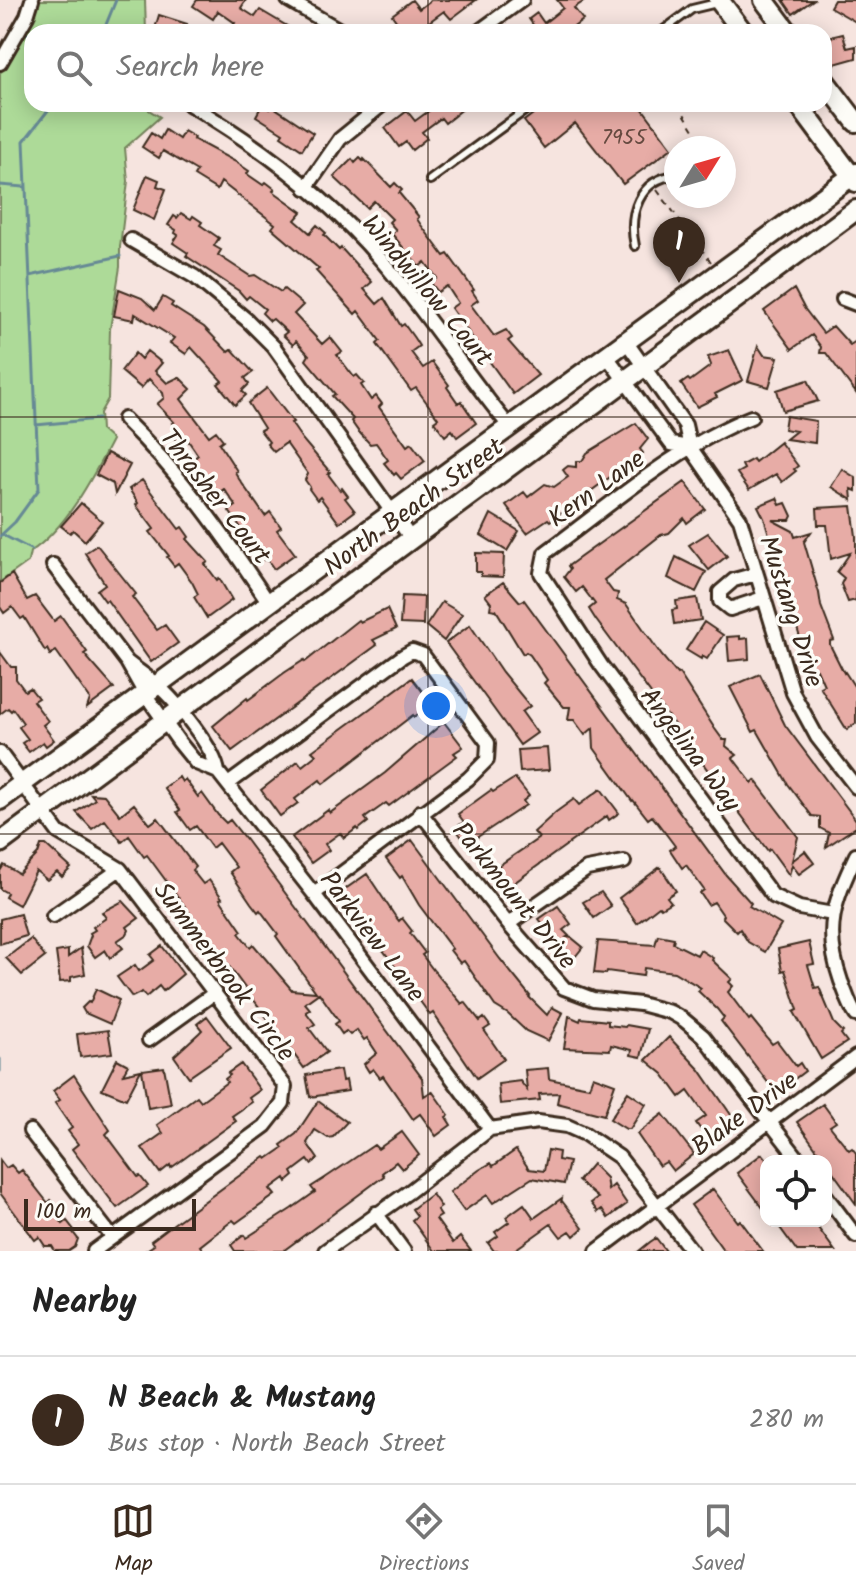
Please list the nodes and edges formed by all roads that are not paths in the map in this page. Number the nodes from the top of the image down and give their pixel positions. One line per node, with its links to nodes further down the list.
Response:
1 (32, 0): 12 (street)
2 (288, 0): 6 (street)
3 (522, 0): 8 (street)
4 (764, 0): 11 (main road)
5 (721, 1): 9 (lane); 10 (main road)
6 (306, 4): 7 (street)
7 (332, 24)
8 (489, 24)
9 (672, 24)
10 (737, 24)
11 (782, 24)
12 (0, 63)
13 (832, 90): 18 (main road)
14 (203, 112): 22 (street, Windwillow Court)
15 (373, 112): 22 (street)
16 (523, 112): 20 (lane)
17 (804, 112): 19 (main road)
18 (856, 122)
19 (855, 177): 28 (main road, North Beach Street)
20 (430, 180)
21 (664, 180): 25 (lane)
22 (306, 188): 34 (street, Windwillow Court)
23 (856, 210): 30 (main road, North Beach Street)
24 (131, 240): 36 (street)
25 (635, 246)
26 (843, 299): 27 (street)
27 (856, 304)
28 (625, 340): 29 (main road, North Beach Street); 30 (street, Mustang Drive)
29 (606, 355): 31 (street, Mustang Drive); 34 (main road, North Beach Street)
30 (645, 367): 31 (main road, North Beach Street); 35 (street, Mustang Drive)
31 (625, 381): 35 (street, Mustang Drive); 37 (main road, North Beach Street)
32 (751, 417): 35 (street, Kern Lane)
33 (124, 419): 42 (street, Thrasher Court)
34 (509, 426): 36 (main road, North Beach Street)
35 (690, 447): 39 (street, Kern Lane); 40 (street, Mustang Drive)
36 (392, 512): 37 (street); 42 (main road, North Beach Street)
37 (412, 540): 44 (main road, North Beach Street)
38 (53, 565): 43 (street)
39 (541, 573): 58 (street, Angelina Way)
40 (756, 574): 41 (street, Mustang Drive); 41 (street)
41 (763, 598): 49 (street, Mustang Drive)
42 (269, 603): 43 (main road, North Beach Street)
43 (151, 690): 44 (street, Parkview Lane); 44 (street, Parkview Lane); 47 (main road, North Beach Street)
44 (171, 715): 46 (street, Parkview Lane); 46 (street, Parkview Lane); 51 (main road, North Beach Street)
45 (0, 753): 47 (street, Summerbrook Circle)
46 (218, 772): 48 (street, Parkview Lane)
47 (23, 784): 50 (main road, North Beach Street); 51 (street, Summerbrook Circle)
48 (228, 784): 52 (street); 57 (street, Parkview Lane)
49 (856, 787)
50 (0, 800)
51 (43, 811): 53 (main road, North Beach Street); 56 (street, Summerbrook Circle)
52 (420, 812): 57 (street); 60 (street, Parkmount Drive)
53 (0, 843)
54 (856, 855): 58 (street)
55 (624, 862): 60 (street)
56 (120, 869): 59 (street); 61 (street, Summerbrook Circle)
57 (314, 894): 66 (street, Parkview Lane)
58 (833, 914): 62 (street)
59 (53, 916)
60 (508, 924): 65 (street, Parkmount Drive)
61 (213, 994): 63 (street); 73 (street, Summerbrook Circle)
62 (856, 1015)
63 (149, 1040)
64 (856, 1057): 65 (street, Blake Drive)
65 (771, 1122): 68 (street, Parkmount Drive); 69 (street, Blake Drive)
66 (490, 1129): 69 (street); 71 (street)
67 (30, 1131): 73 (street)
68 (796, 1155)
69 (658, 1204): 77 (street, Blake Drive); 78 (street)
70 (832, 1204): 72 (street)
71 (376, 1213): 75 (street); 76 (street)
72 (856, 1236)
73 (112, 1237): 74 (street, Summerbrook Circle)
74 (94, 1251)
75 (325, 1251)
76 (404, 1251)
77 (597, 1251)
78 (692, 1251)

